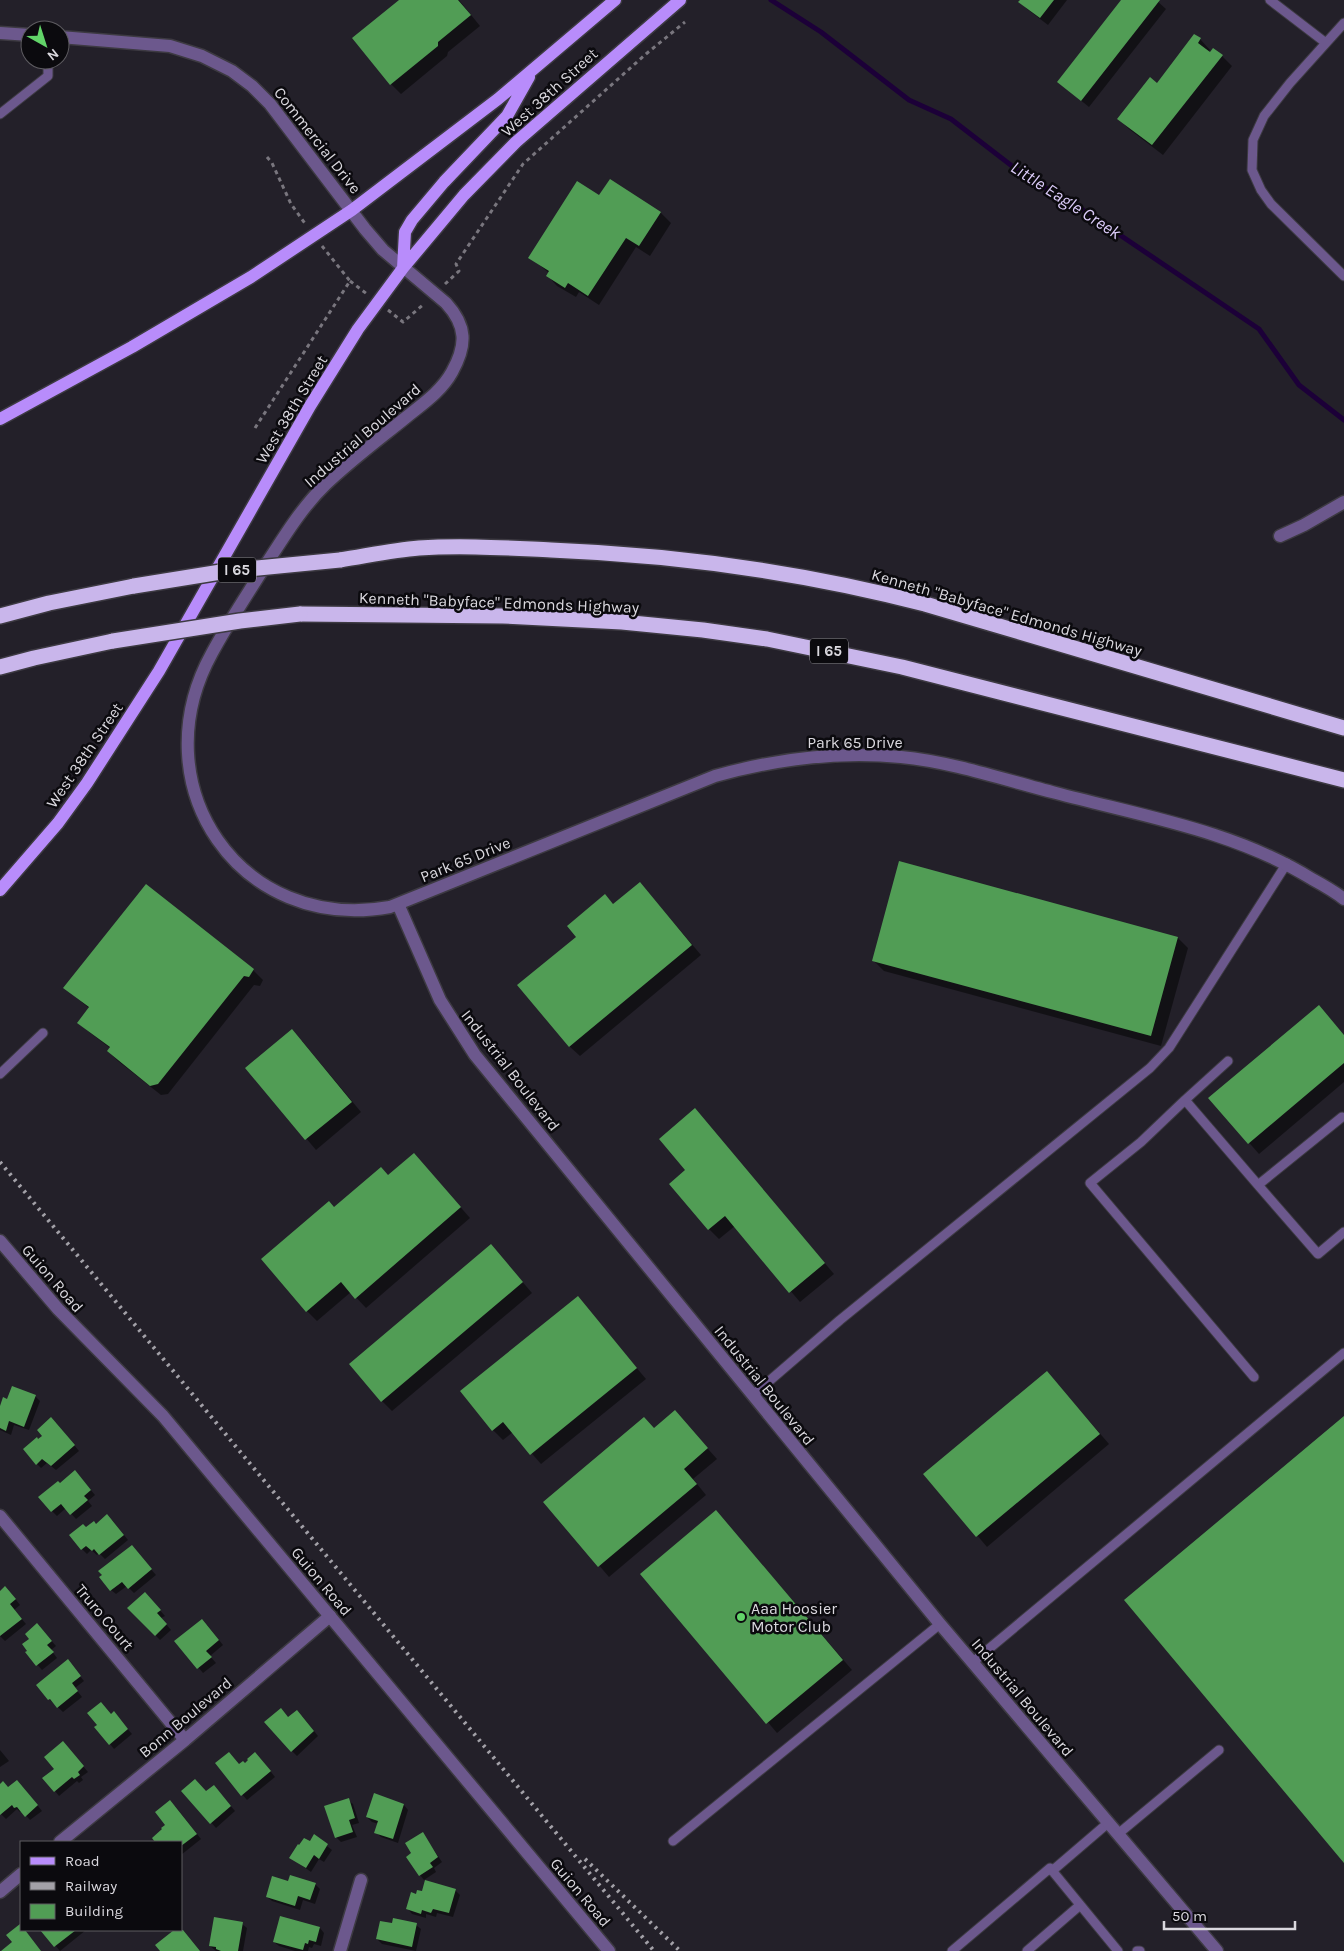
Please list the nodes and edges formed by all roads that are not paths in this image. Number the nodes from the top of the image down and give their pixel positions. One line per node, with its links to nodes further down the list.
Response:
1 (615, 0): 10 (main road, West 38th Street)
2 (680, 0): 13 (main road, West 38th Street)
3 (1270, 0): 8 (lane)
4 (1344, 23): 8 (lane)
5 (0, 33): 6 (street)
6 (20, 34)
7 (70, 39): 12 (street, Commercial Drive)
8 (1326, 43): 14 (lane)
9 (48, 70): 11 (lane)
10 (532, 71): 12 (main road, West 38th Street); 13 (main road)
11 (0, 114)
12 (352, 210): 13 (street, Industrial Boulevard); 15 (main road, West 38th Street)
13 (403, 268): 23 (main road, West 38th Street); 25 (street, Industrial Boulevard)
14 (1344, 276)
15 (0, 420)
16 (1344, 502): 17 (street)
17 (1280, 536)
18 (0, 616): 20 (highway, Kenneth "Babyface" Edmonds Highway / I 65, bridge)
19 (0, 667): 21 (highway, Kenneth "Babyface" Edmonds Highway / I 65, bridge)
20 (1344, 728)
21 (1344, 780)
22 (1287, 863): 24 (street, Park 65 Drive); 25 (street, Park 65 Drive); 36 (lane)
23 (0, 890)
24 (1344, 899)
25 (398, 904): 36 (street, Industrial Boulevard)
26 (43, 1033): 28 (lane)
27 (1228, 1061): 29 (lane)
28 (0, 1074)
29 (1185, 1100): 31 (lane); 35 (lane)
30 (1342, 1117): 31 (lane)
31 (1258, 1185): 32 (lane)
32 (1344, 1232)
33 (0, 1241): 38 (street, Guion Road)
34 (1344, 1353): 40 (lane)
35 (1254, 1377)
36 (753, 1395): 39 (street, Industrial Boulevard)
37 (0, 1516): 41 (street, Truro Court)
38 (330, 1616): 41 (street, Bonn Boulevard); 54 (street, Guion Road)
39 (940, 1624): 40 (street, Industrial Boulevard); 46 (lane)
40 (973, 1662): 43 (street, Industrial Boulevard)
41 (185, 1740): 45 (street, Bonn Boulevard)
42 (1219, 1750): 44 (lane)
43 (1108, 1823): 44 (street, Industrial Boulevard); 47 (lane)
44 (1118, 1834): 57 (street, Industrial Boulevard)
45 (61, 1841)
46 (674, 1841)
47 (1052, 1871): 51 (lane); 55 (lane)
48 (20, 1875): 50 (street)
49 (361, 1880): 53 (street)
50 (2, 1886)
51 (1080, 1906): 52 (lane); 56 (lane)
52 (1115, 1950)
53 (340, 1951)
54 (609, 1951)
55 (952, 1951)
56 (1027, 1951)
57 (1217, 1951)

